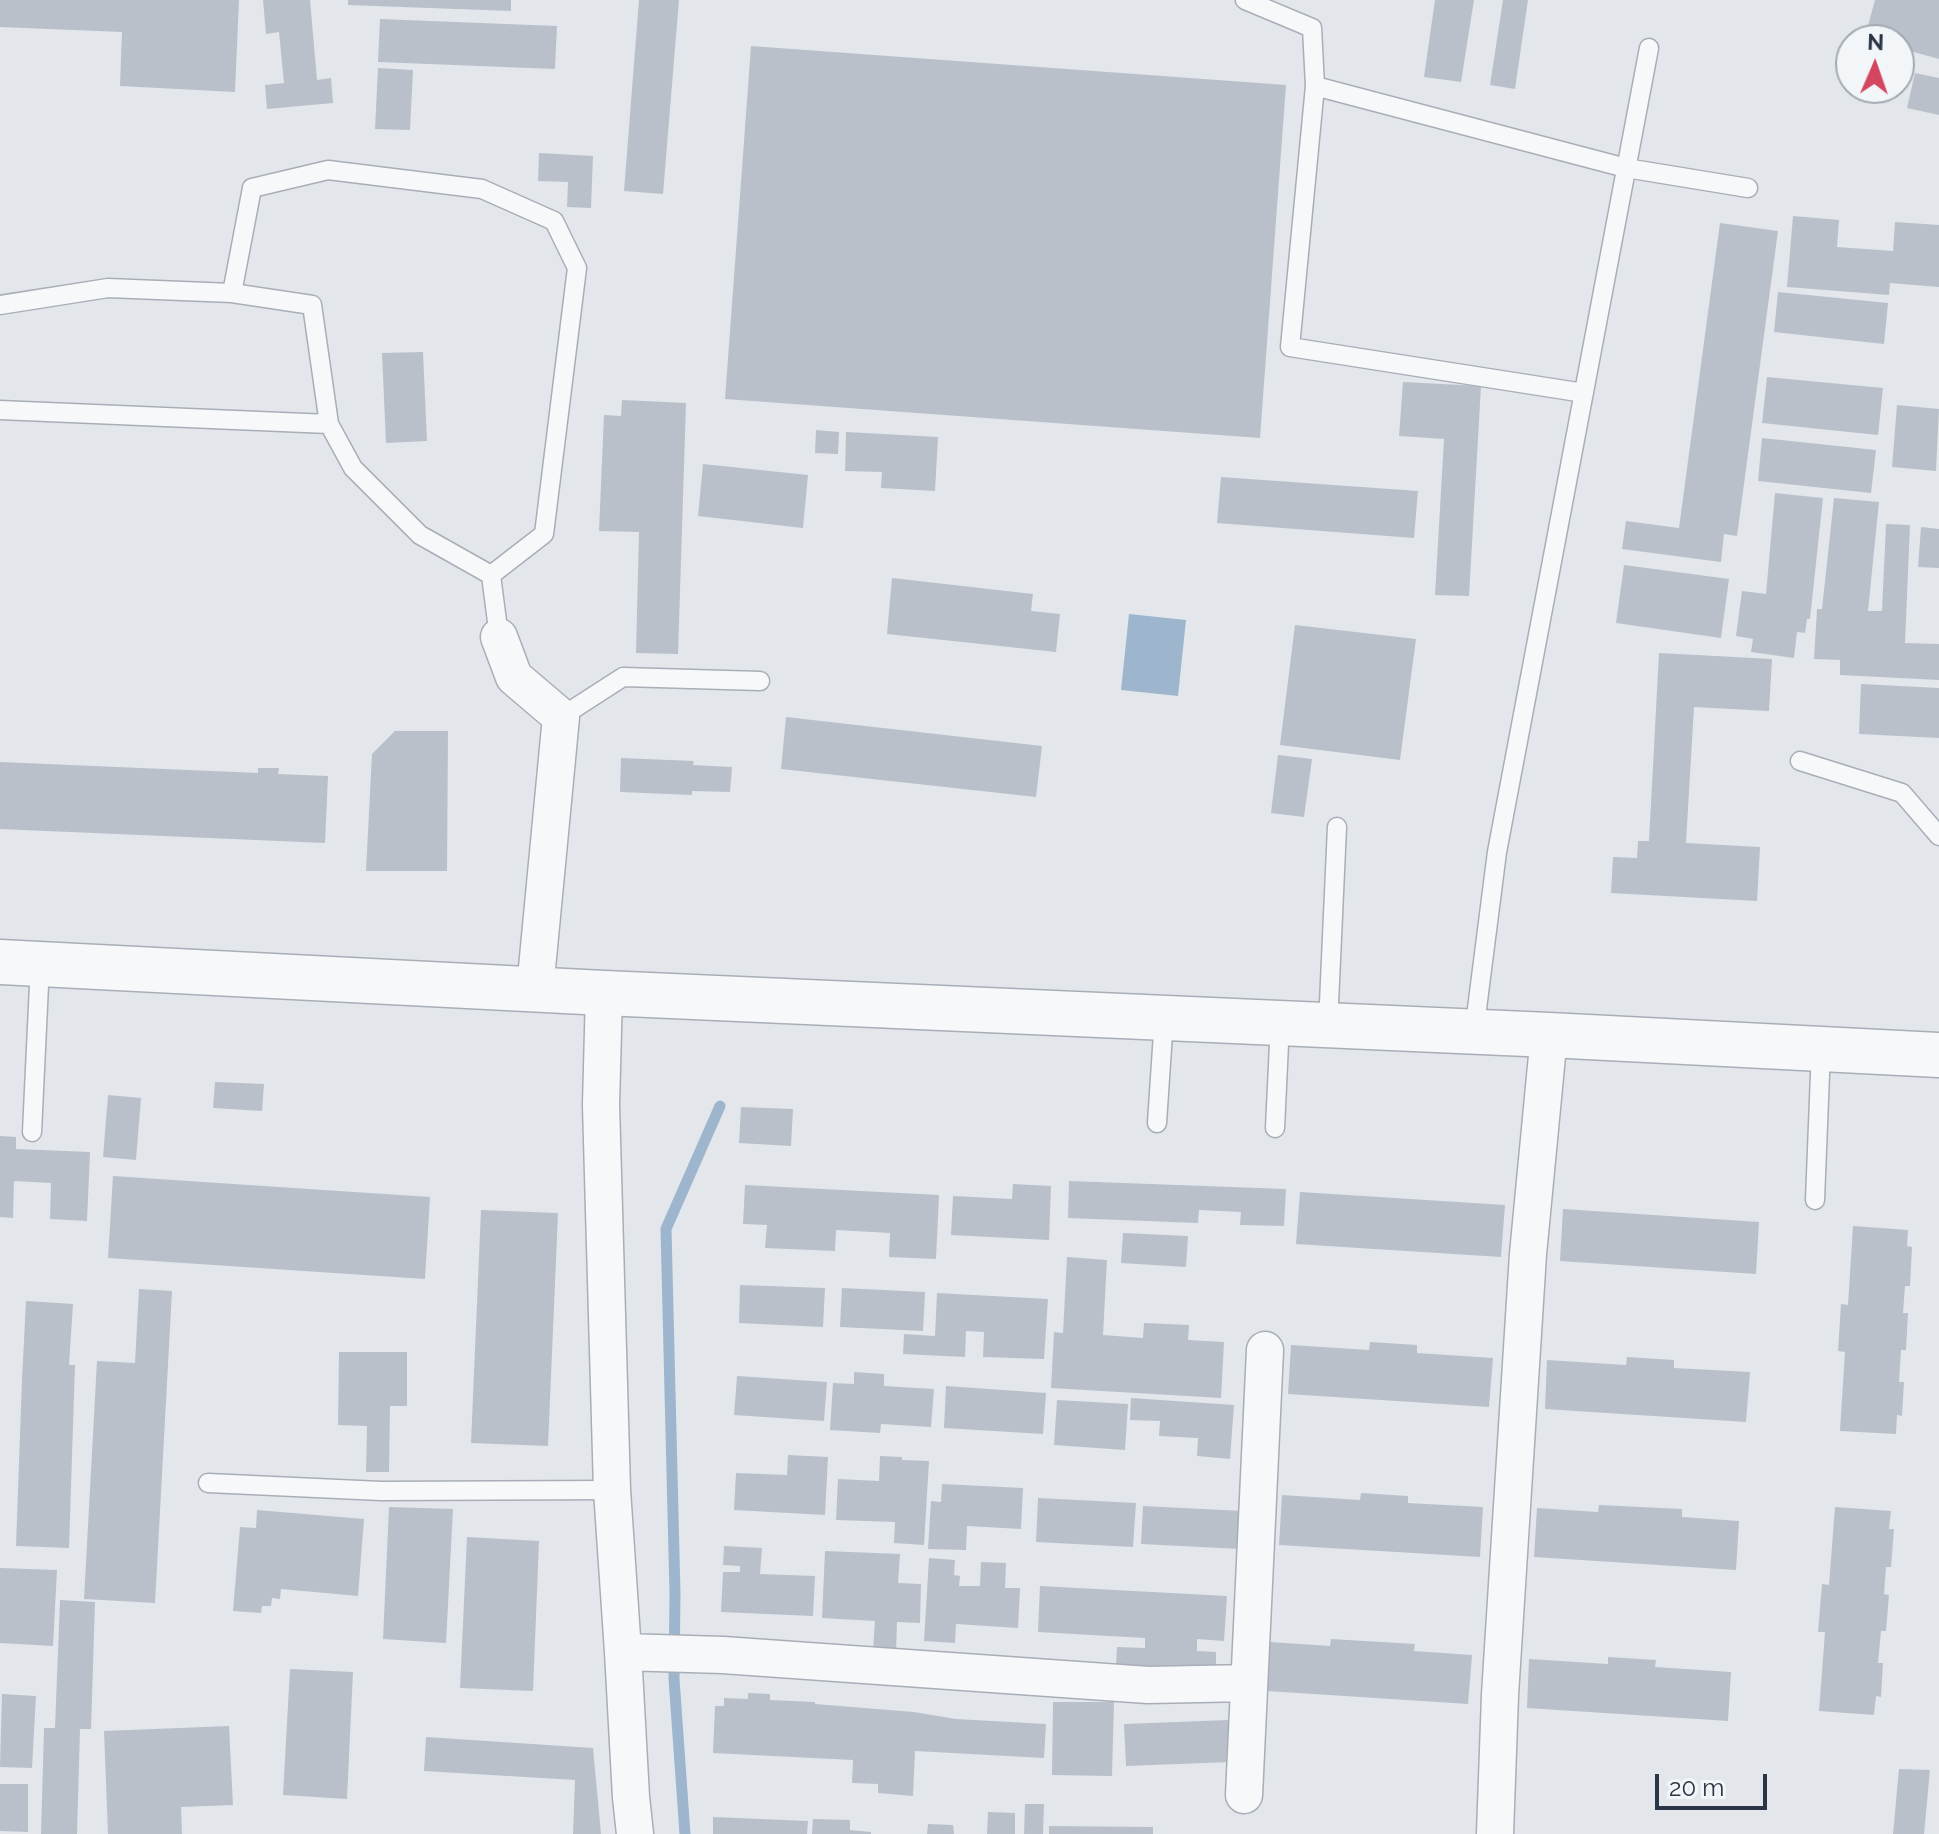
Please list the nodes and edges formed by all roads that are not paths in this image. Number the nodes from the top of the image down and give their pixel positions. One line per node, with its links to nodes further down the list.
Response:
1 (1245, 0): 3 (lane)
2 (1649, 48): 4 (lane)
3 (1315, 86): 4 (lane); 8 (lane)
4 (1626, 168): 5 (lane); 8 (lane)
5 (1748, 188)
6 (232, 293): 7 (lane); 10 (lane); 11 (lane)
7 (0, 305)
8 (1584, 393): 24 (lane)
9 (0, 410): 10 (lane)
10 (329, 424): 11 (lane)
11 (491, 575): 12 (lane)
12 (499, 637): 14 (street)
13 (760, 681): 14 (lane)
14 (561, 717): 19 (street)
15 (1800, 761): 17 (lane)
16 (1337, 827): 23 (lane)
17 (1939, 836)
18 (20, 963): 19 (street); 30 (lane)
19 (535, 989): 20 (street)
20 (604, 993): 21 (street); 34 (street)
21 (1164, 1018): 22 (street); 28 (lane)
22 (1280, 1023): 23 (street); 29 (lane)
23 (1328, 1025): 24 (street)
24 (1474, 1032): 25 (street)
25 (1549, 1035): 26 (street); 39 (street)
26 (1821, 1049): 27 (street); 31 (lane)
27 (1939, 1055)
28 (1157, 1123)
29 (1275, 1128)
30 (32, 1132)
31 (1815, 1200)
32 (1265, 1350): 36 (street)
33 (208, 1483): 34 (lane)
34 (612, 1490): 35 (street)
35 (623, 1652): 36 (street); 38 (street)
36 (1249, 1683): 37 (street)
37 (1244, 1795)
38 (635, 1834)
39 (1495, 1834)

